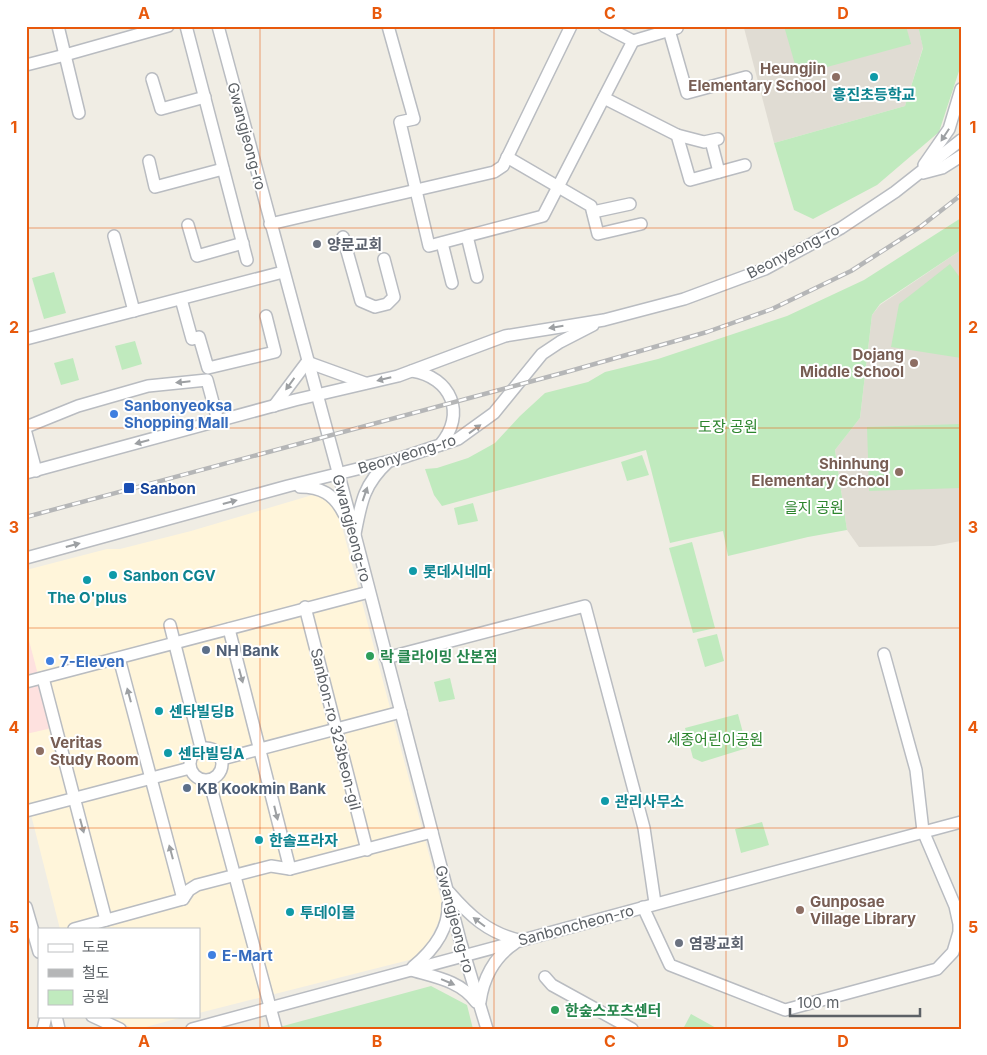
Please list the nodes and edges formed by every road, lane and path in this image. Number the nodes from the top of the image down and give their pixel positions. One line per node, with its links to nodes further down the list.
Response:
1 (58, 26): 10 (street)
2 (168, 26): 8 (street)
3 (186, 26): 15 (street)
4 (218, 26): 31 (street, Gwangjeong-ro)
5 (388, 26): 28 (street)
6 (572, 26): 21 (street)
7 (604, 26): 9 (street)
8 (143, 30): 10 (street)
9 (633, 42): 12 (street); 16 (street)
10 (65, 55): 11 (street); 17 (street)
11 (26, 65)
12 (746, 77)
13 (152, 79): 15 (street)
14 (961, 89): 26 (street, one-way to 26)
15 (204, 97): 24 (street)
16 (604, 98): 18 (street); 27 (street)
17 (79, 113)
18 (677, 135): 25 (street); 25 (street)
19 (961, 140): 26 (street, Beonyeong-ro)
20 (961, 156): 26 (street)
21 (507, 157): 27 (street); 28 (street)
22 (149, 161): 24 (street)
23 (745, 165): 25 (street)
24 (224, 169): 37 (street)
25 (719, 172)
26 (917, 174): 47 (street, Beonyeong-ro)
27 (558, 186): 30 (street); 35 (street)
28 (416, 190): 31 (street); 38 (street)
29 (630, 204): 30 (street)
30 (593, 212): 32 (street)
31 (270, 224): 41 (street, Gwangjeong-ro)
32 (641, 224)
33 (188, 225): 37 (street)
34 (114, 236): 45 (street)
35 (466, 236): 38 (street); 42 (street)
36 (343, 237): 39 (street)
37 (243, 243): 40 (street)
38 (442, 243): 43 (street)
39 (384, 258)
40 (247, 260)
41 (283, 272): 44 (street); 49 (street, Gwangjeong-ro)
42 (477, 277)
43 (452, 283)
44 (181, 299): 45 (street); 46 (street)
45 (134, 311): 48 (street)
46 (266, 316)
47 (604, 320): 50 (street, Beonyeong-ro, one-way to 50); 57 (street, Beonyeong-ro, one-way to 47)
48 (26, 339)
49 (307, 362): 51 (street); 52 (street, Gwangjeong-ro); 53 (street, one-way to 53)
50 (412, 371): 51 (street, Beonyeong-ro, one-way to 51); 57 (street)
51 (365, 383): 52 (street, Beonyeong-ro)
52 (316, 395): 53 (street, Beonyeong-ro); 60 (street, Gwangjeong-ro)
53 (274, 406): 54 (street, Beonyeong-ro)
54 (218, 421): 55 (street, one-way to 55); 59 (street, Beonyeong-ro, one-way to 59)
55 (26, 427)
56 (26, 433): 59 (street)
57 (437, 448): 58 (street, Beonyeong-ro)
58 (389, 461): 60 (street, Beonyeong-ro); 62 (street, one-way to 58)
59 (31, 472)
60 (337, 474): 61 (street, Beonyeong-ro); 62 (street, Gwangjeong-ro)
61 (288, 486): 62 (street); 63 (street, Beonyeong-ro, one-way to 61)
62 (355, 535): 64 (street, Gwangjeong-ro)
63 (26, 558)
64 (369, 592): 65 (street); 71 (street, Gwangjeong-ro)
65 (305, 607): 67 (street); 75 (street, Sanbon-ro 323beon-gil)
66 (170, 625): 68 (street)
67 (229, 629): 68 (street); 77 (street, one-way to 77)
68 (174, 643): 70 (street); 76 (street)
69 (884, 654): 85 (street)
70 (120, 658): 72 (street); 80 (street, one-way to 70)
71 (386, 658): 74 (street, Gwangjeong-ro); 92 (street)
72 (43, 678): 73 (street); 82 (street)
73 (26, 682)
74 (401, 712): 75 (street); 86 (street, Gwangjeong-ro)
75 (336, 729): 77 (street); 87 (street, Sanbon-ro 323beon-gil)
76 (201, 748): 78 (street); 79 (street)
77 (260, 749): 78 (street); 88 (street, one-way to 88)
78 (222, 759): 81 (street)
79 (190, 768): 80 (street); 81 (street)
80 (151, 778): 82 (street); 91 (street, one-way to 80)
81 (209, 780): 89 (street)
82 (75, 799): 83 (street); 94 (street, one-way to 94)
83 (26, 811)
84 (961, 822): 85 (street, Sanboncheon-ro)
85 (923, 831): 92 (street, Sanboncheon-ro); 92 (street)
86 (432, 832): 87 (street); 90 (street, Gwangjeong-ro)
87 (367, 850): 88 (street)
88 (290, 869): 89 (street)
89 (235, 875): 91 (street); 102 (street)
90 (447, 889): 97 (street, one-way to 90); 98 (street, Gwangjeong-ro); 99 (street)
91 (183, 900): 94 (street)
92 (649, 905): 97 (street, Sanboncheon-ro)
93 (26, 907): 96 (street)
94 (106, 920): 95 (street)
95 (78, 928)
96 (37, 939)
97 (520, 940): 98 (street, Sanboncheon-ro); 101 (street)
98 (465, 955): 99 (street, Sanboncheon-ro); 101 (street, Gwangjeong-ro)
99 (410, 970): 101 (street, one-way to 101); 102 (street, Sanboncheon-ro)
100 (544, 977): 108 (street)
101 (480, 1006): 107 (street, Gwangjeong-ro)
102 (271, 1008): 105 (street, Sanboncheon-ro); 106 (street)
103 (96, 1018): 104 (street)
104 (120, 1029)
105 (192, 1029)
106 (276, 1029)
107 (486, 1029)
108 (632, 1029)

